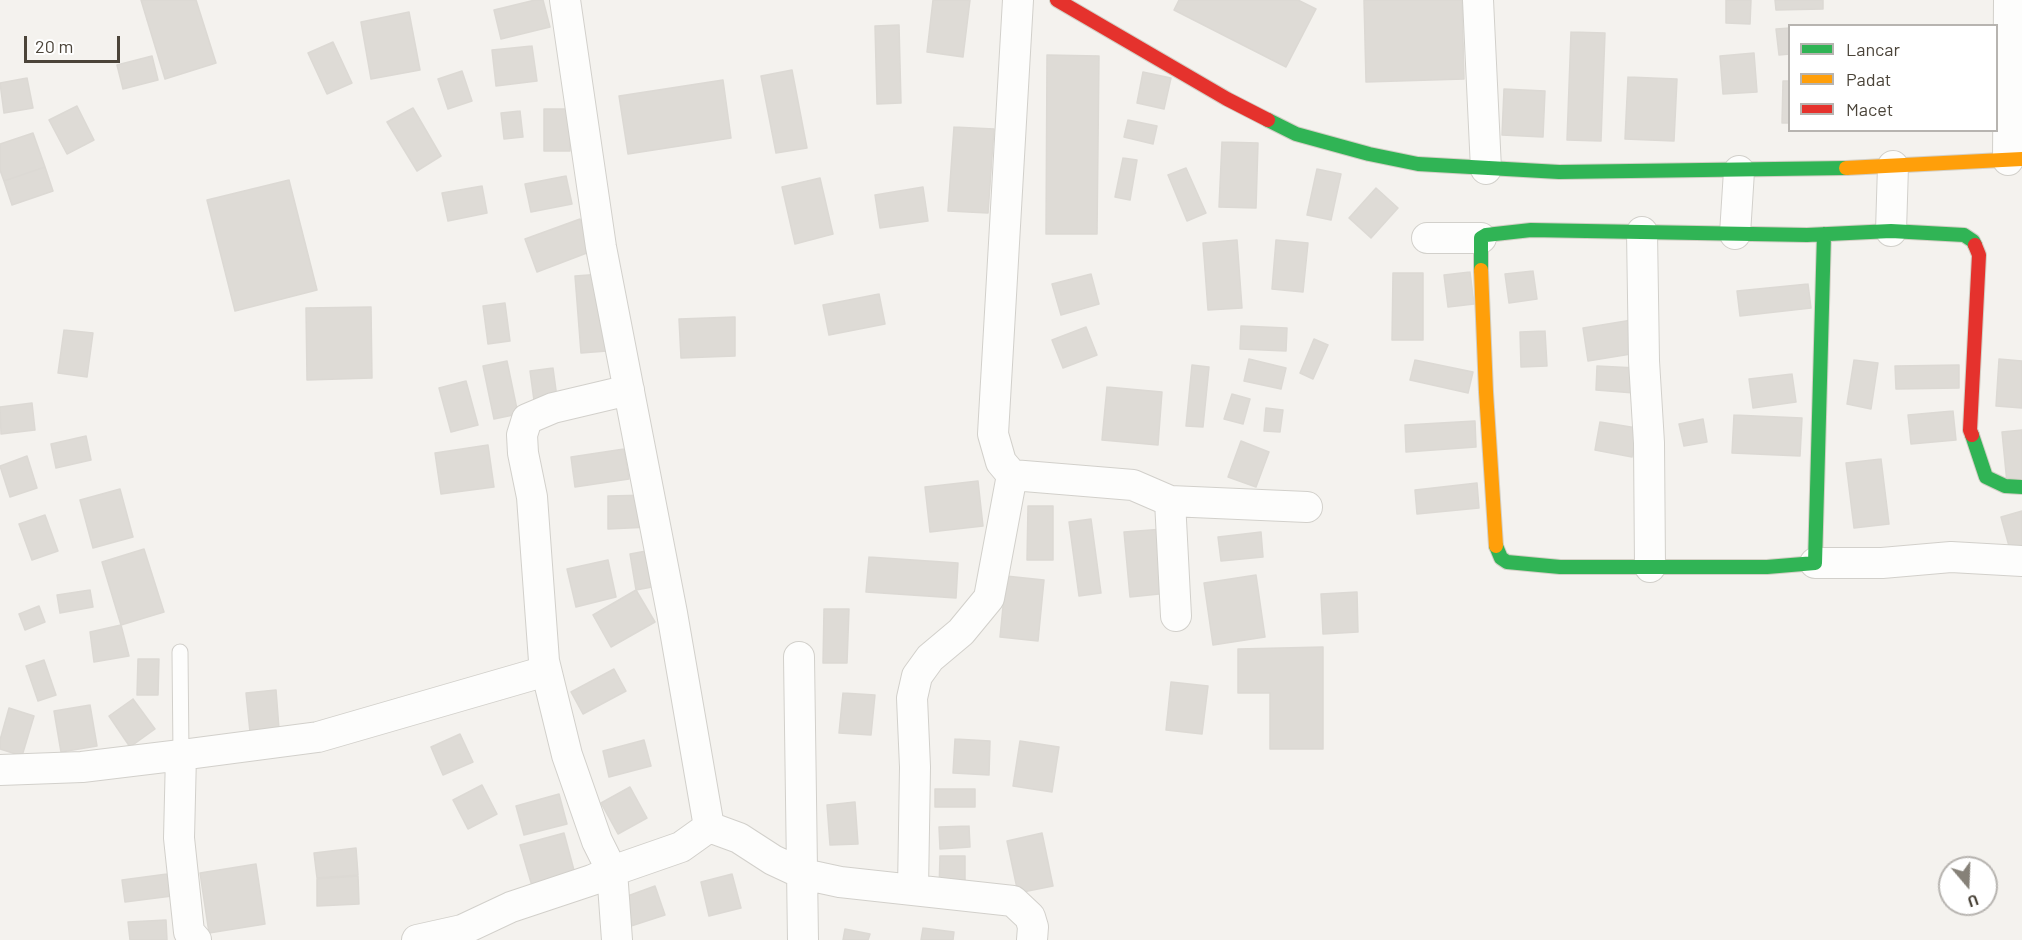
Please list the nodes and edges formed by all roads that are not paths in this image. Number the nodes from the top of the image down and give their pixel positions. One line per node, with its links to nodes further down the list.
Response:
1 (565, 0): 16 (street)
2 (1018, 0): 17 (street)
3 (1057, 0): 7 (street)
4 (1478, 0): 7 (street)
5 (2009, 0): 6 (street)
6 (2015, 160): 8 (street)
7 (1486, 169): 9 (street)
8 (1893, 170): 9 (street); 11 (street)
9 (1738, 173): 10 (street)
10 (1736, 222): 12 (street); 13 (street)
11 (1892, 223): 13 (street); 18 (street)
12 (1642, 232): 15 (street); 23 (street)
13 (1824, 234): 22 (street)
14 (1427, 238): 15 (street)
15 (1481, 238): 23 (street)
16 (629, 390): 27 (street); 30 (street)
17 (1012, 475): 19 (street); 33 (street)
18 (2022, 487)
19 (1170, 501): 20 (street); 24 (street)
20 (1307, 507)
21 (2022, 561): 22 (street)
22 (1815, 563): 23 (street)
23 (1650, 567)
24 (1176, 616)
25 (180, 652): 28 (lane)
26 (799, 657): 32 (street)
27 (546, 671): 28 (street); 31 (street)
28 (181, 755): 29 (street); 34 (street)
29 (0, 770)
30 (710, 827): 31 (street); 32 (street)
31 (612, 871): 35 (street); 36 (street)
32 (803, 874): 33 (street); 37 (street)
33 (913, 890): 38 (street)
34 (196, 940)
35 (417, 940)
36 (617, 940)
37 (803, 940)
38 (1032, 940)

